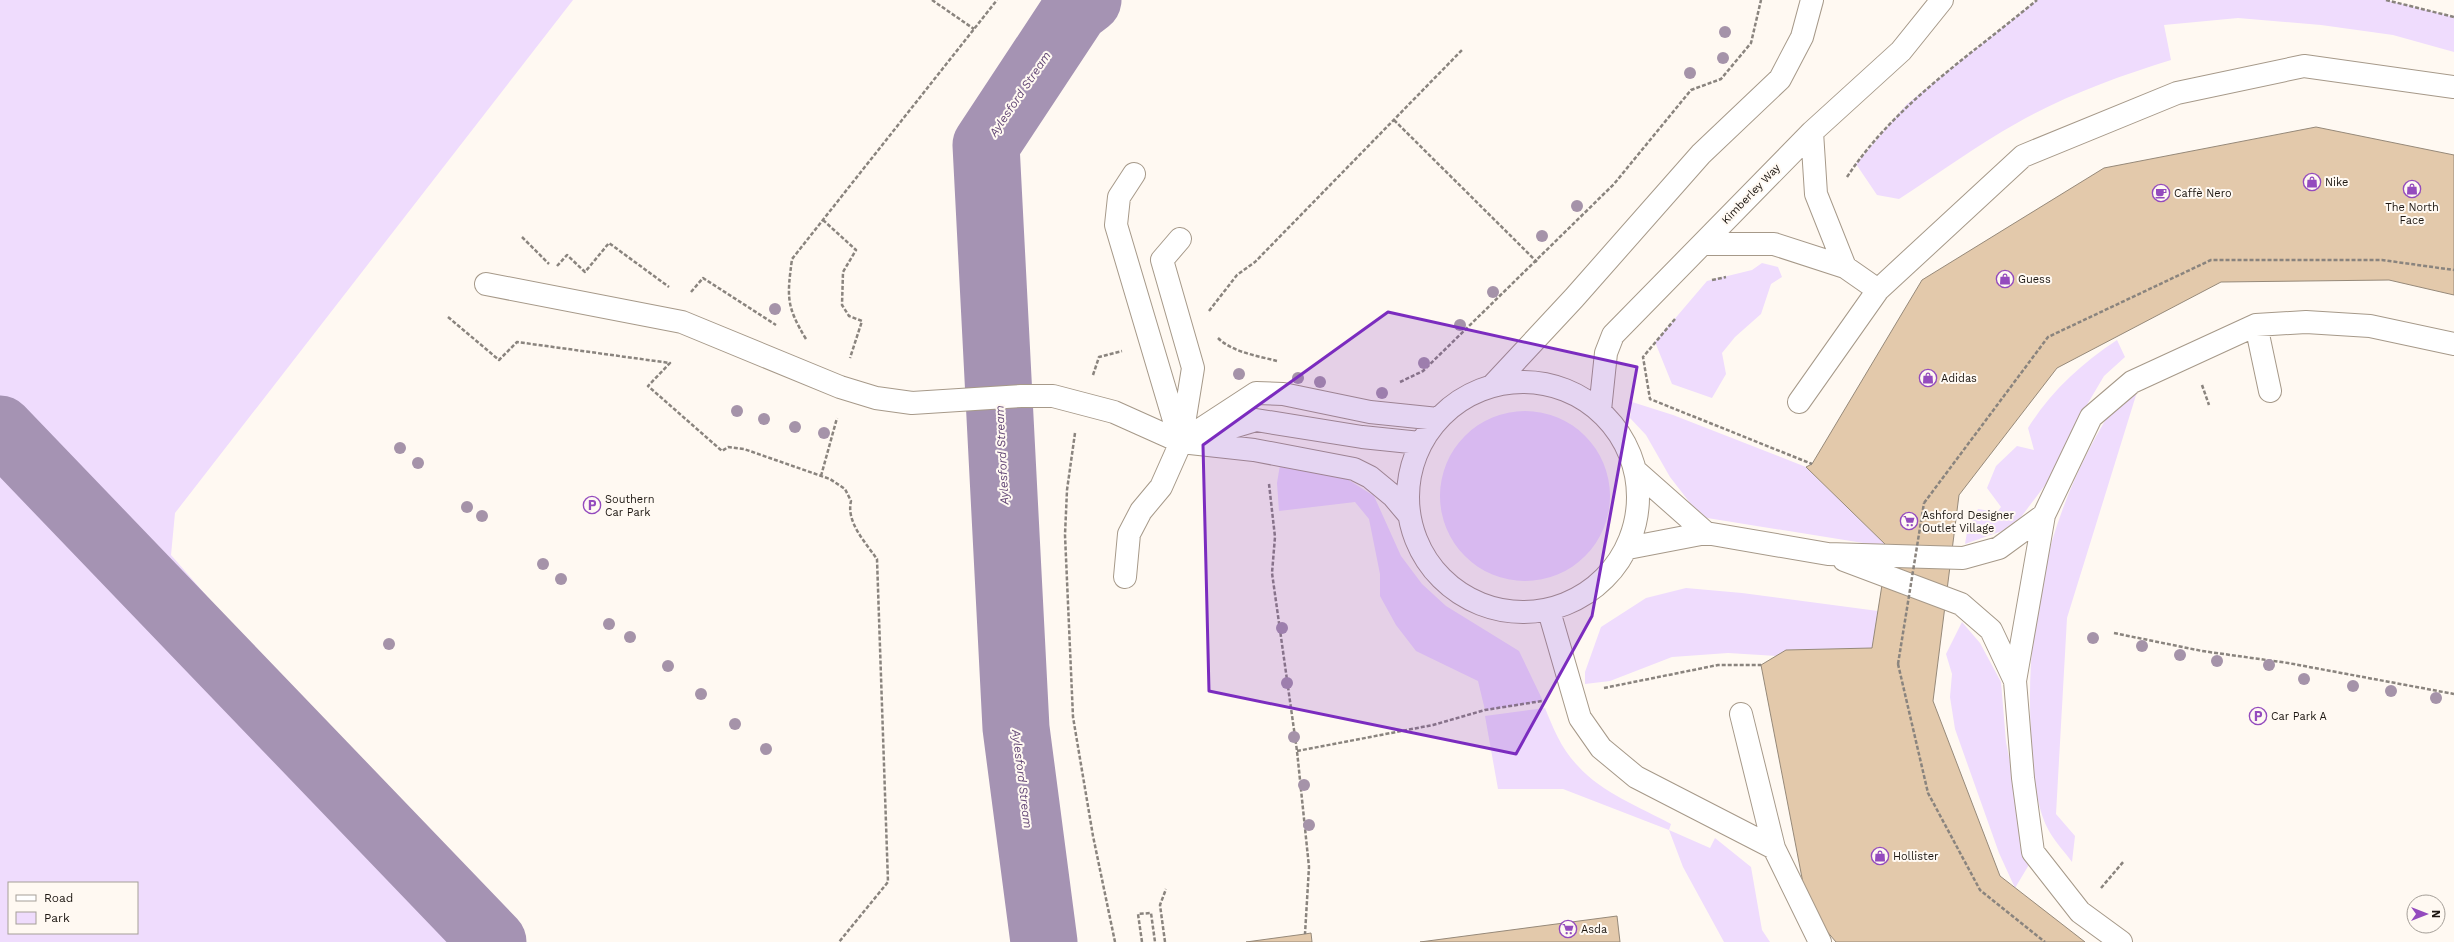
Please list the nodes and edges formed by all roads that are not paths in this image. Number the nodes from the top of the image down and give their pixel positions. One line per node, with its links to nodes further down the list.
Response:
1 (1812, 0): 13 (street)
2 (1942, 0): 4 (street, Kimberley Way)
3 (2454, 88): 10 (street)
4 (1812, 132): 7 (street, Kimberley Way); 8 (street)
5 (1134, 174): 18 (street)
6 (1180, 239): 18 (street)
7 (1702, 244): 8 (street); 16 (street, Kimberley Way)
8 (1845, 267): 10 (street)
9 (486, 284): 18 (street)
10 (1878, 290): 15 (street)
11 (2256, 325): 12 (street); 14 (street); 22 (street)
12 (2454, 344)
13 (1493, 385): 16 (street); 17 (street)
14 (2270, 391)
15 (1799, 402)
16 (1600, 410): 20 (street)
17 (1438, 419): 18 (street); 19 (street)
18 (1181, 442): 19 (street); 21 (street); 26 (street)
19 (1420, 443): 21 (street)
20 (1637, 472): 23 (street); 24 (street)
21 (1409, 515): 27 (street)
22 (2044, 515): 25 (street); 28 (street)
23 (1706, 533): 24 (street); 25 (street)
24 (1628, 548): 27 (street)
25 (1828, 554): 28 (street)
26 (1125, 577)
27 (1549, 611): 30 (street)
28 (2015, 681): 32 (street)
29 (1741, 714): 30 (street)
30 (1774, 848): 31 (street)
31 (1820, 942)
32 (2121, 942)

